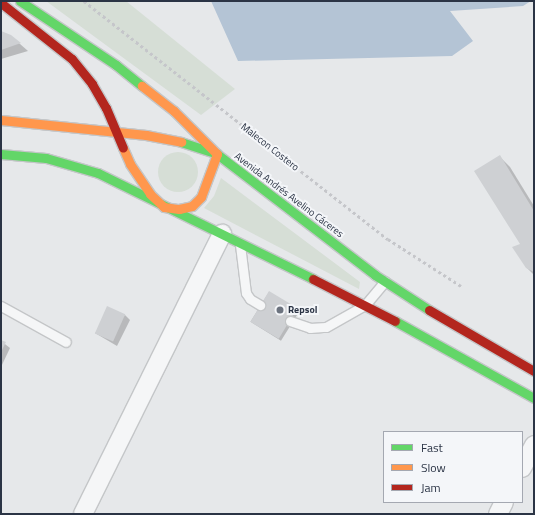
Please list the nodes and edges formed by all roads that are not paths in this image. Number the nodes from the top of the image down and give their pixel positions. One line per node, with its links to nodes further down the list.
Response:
1 (20, 1): 6 (main road)
2 (1, 3): 4 (main road)
3 (1, 120): 4 (main road, Avenida Andrés Avelino Cáceres)
4 (115, 131): 6 (main road, Avenida Andrés Avelino Cáceres); 7 (main road)
5 (1, 154): 7 (main road)
6 (217, 154): 7 (main road); 10 (main road, Avenida Andrés Avelino Cáceres)
7 (164, 207): 8 (main road)
8 (222, 234): 9 (main road); 23 (street)
9 (240, 244): 11 (lane); 12 (main road)
10 (385, 282): 12 (lane); 16 (main road, Avenida Andrés Avelino Cáceres)
11 (260, 305)
12 (365, 305): 14 (lane); 17 (main road)
13 (1, 306): 15 (lane)
14 (290, 321)
15 (66, 342)
16 (493, 347): 17 (main road); 18 (main road, Avenida Andrés Avelino Cáceres)
17 (483, 369): 19 (main road)
18 (534, 371)
19 (534, 398)
20 (534, 445): 21 (street)
21 (523, 466)
22 (504, 503): 24 (street)
23 (83, 514)
24 (498, 514)

